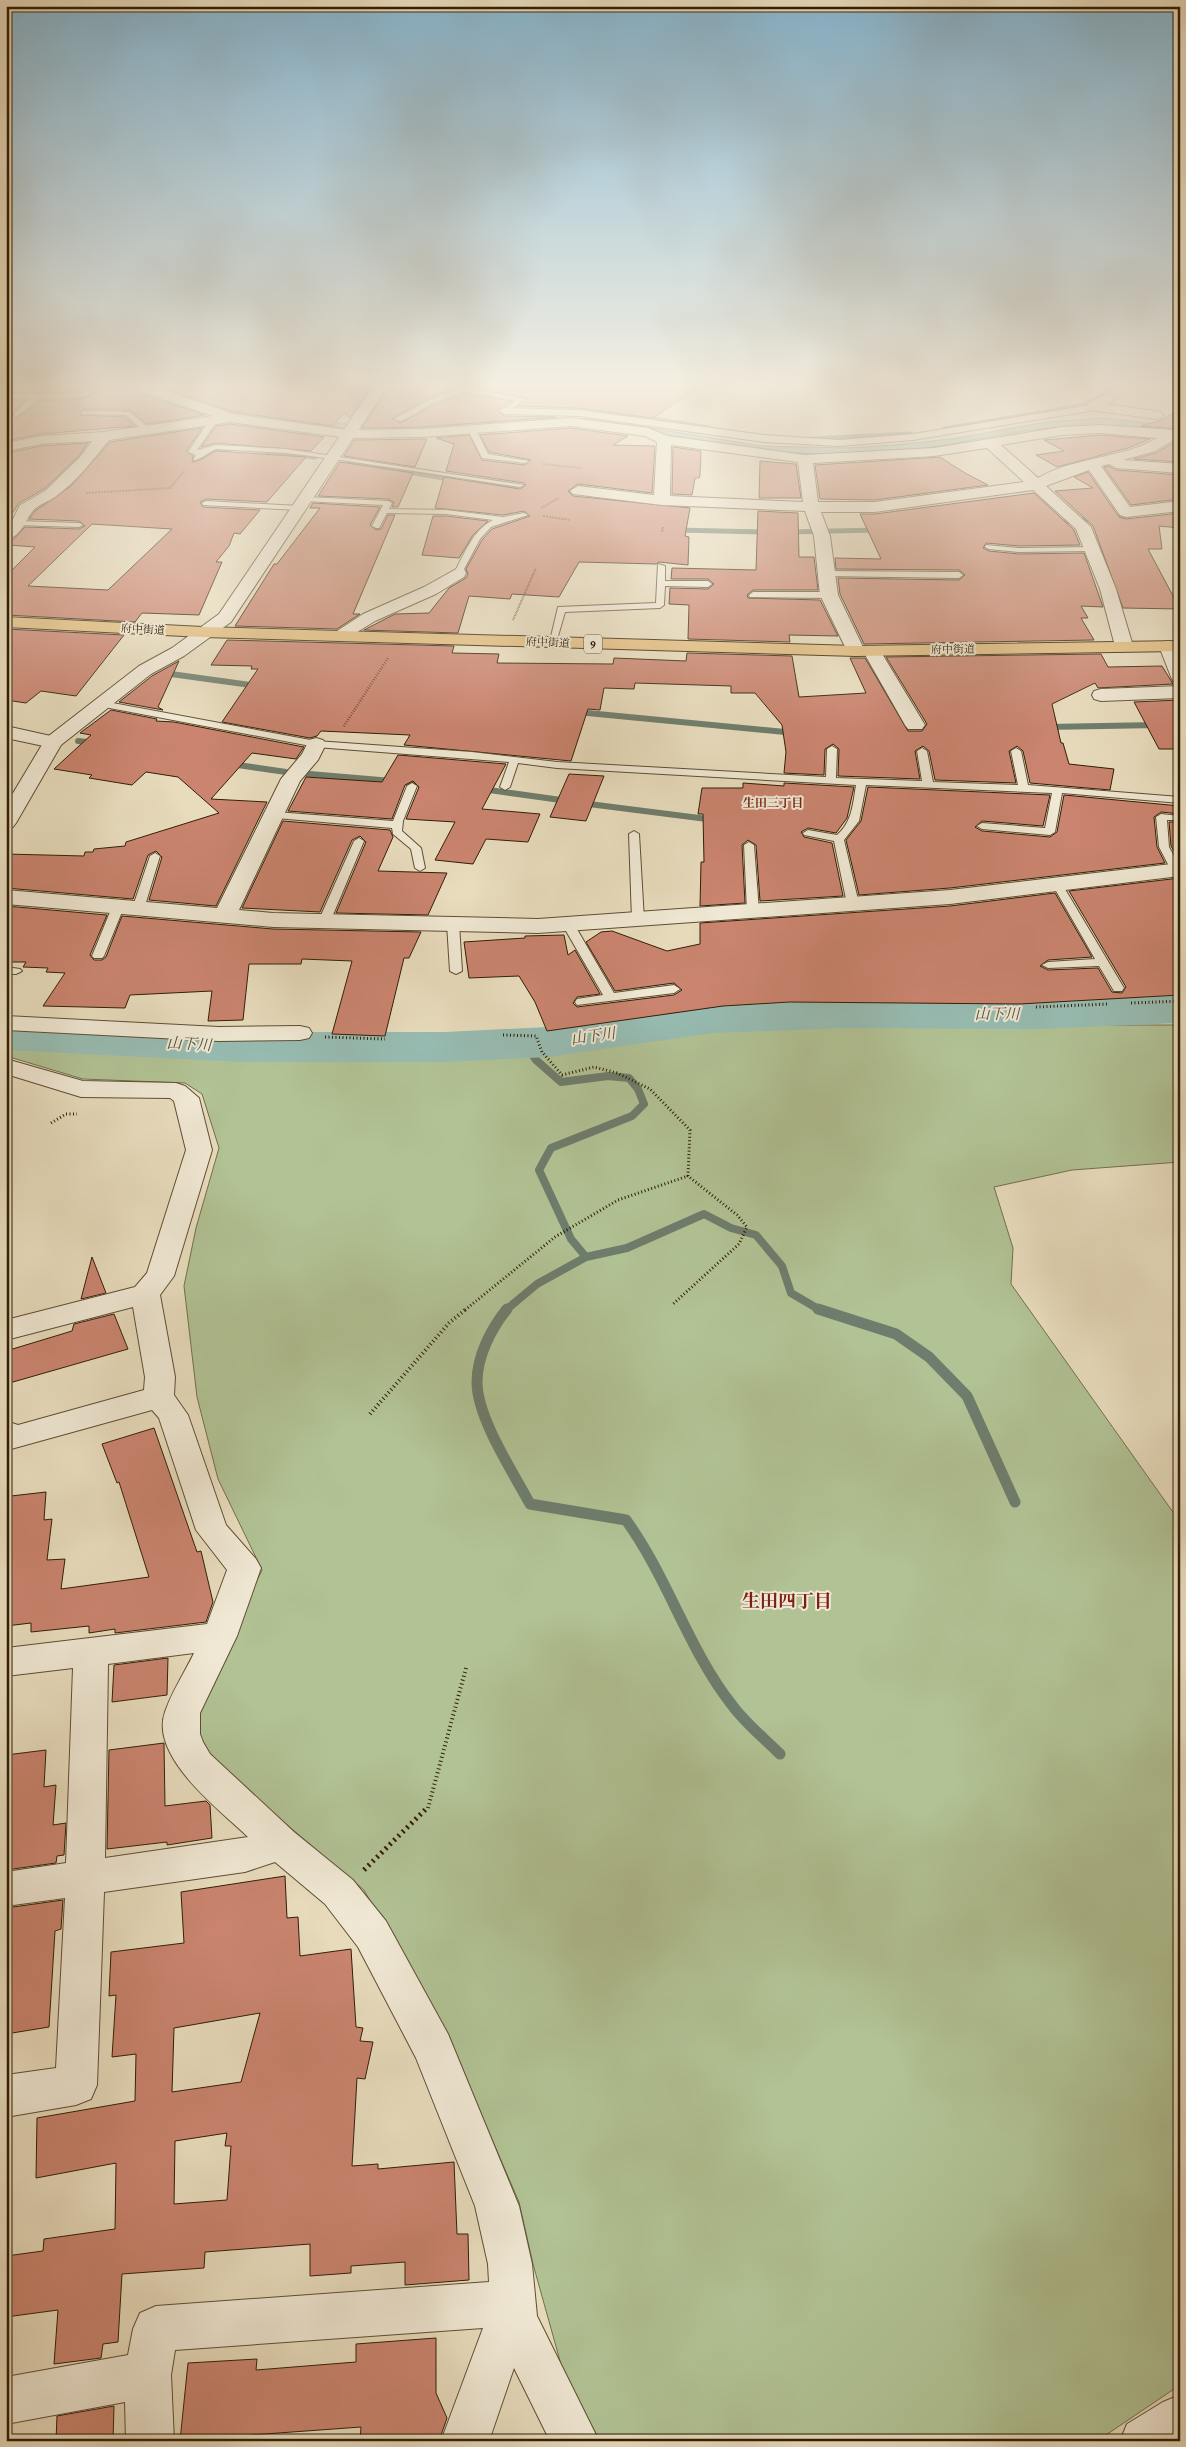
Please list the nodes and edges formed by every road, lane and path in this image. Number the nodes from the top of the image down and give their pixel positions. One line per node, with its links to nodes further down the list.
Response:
1 (38, 501): 19 (street)
2 (305, 501): 10 (street)
3 (556, 501): 13 (path)
4 (687, 501): 12 (street)
5 (810, 501): 12 (street)
6 (918, 501): 12 (street)
7 (1055, 501): 26 (street)
8 (1119, 501): 11 (street)
9 (206, 503): 10 (lane)
10 (303, 504): 14 (lane); 38 (street)
11 (1180, 506)
12 (811, 507): 30 (street)
13 (539, 509)
14 (384, 512): 17 (lane); 21 (lane)
15 (524, 515): 17 (lane)
16 (540, 515): 18 (path)
17 (500, 518): 29 (lane)
18 (570, 520)
19 (19, 523): 20 (lane); 24 (street)
20 (79, 525)
21 (376, 526)
22 (663, 527): 23 (path)
23 (662, 532)
24 (6, 534)
25 (989, 547): 26 (lane)
26 (1091, 549): 41 (street)
27 (661, 566): 32 (lane)
28 (536, 568): 37 (path)
29 (458, 572): 39 (street)
30 (826, 574): 31 (lane); 35 (street)
31 (959, 575)
32 (660, 583): 33 (lane); 40 (lane)
33 (708, 584)
34 (753, 595): 35 (lane)
35 (829, 595): 43 (street)
36 (6, 622): 38 (main road, 府中街道 / 9)
37 (512, 624)
38 (203, 632): 39 (main road, 府中街道 / 9); 48 (street)
39 (340, 635): 40 (main road, 府中街道 / 9)
40 (552, 643): 43 (main road, 府中街道 / 9)
41 (1124, 646): 42 (main road, 府中街道 / 9); 43 (main road, 府中街道 / 9)
42 (1174, 646): 45 (street)
43 (864, 651): 49 (street)
44 (390, 654): 52 (path)
45 (1180, 677)
46 (1180, 692): 47 (street)
47 (1101, 694)
48 (102, 704): 51 (street); 52 (lane)
49 (915, 725)
50 (6, 732): 51 (street)
51 (53, 742): 67 (street)
52 (323, 745): 56 (lane); 65 (street)
53 (832, 750): 57 (lane)
54 (922, 751): 59 (lane)
55 (1016, 751): 62 (lane)
56 (514, 761): 57 (lane); 61 (lane)
57 (831, 780): 58 (lane)
58 (860, 782): 59 (lane); 73 (lane)
59 (928, 784): 62 (lane)
60 (412, 786): 68 (lane)
61 (505, 787)
62 (1024, 788): 63 (lane)
63 (1057, 791): 64 (lane); 69 (lane)
64 (1180, 800)
65 (276, 815): 68 (lane); 83 (street)
66 (1177, 818): 77 (lane)
67 (6, 824)
68 (398, 825): 76 (lane)
69 (982, 826)
70 (808, 833): 73 (lane)
71 (634, 834): 84 (lane)
72 (359, 841): 85 (lane)
73 (840, 843): 80 (lane)
74 (749, 845): 82 (lane)
75 (155, 856): 81 (lane)
76 (420, 868)
77 (1178, 869): 78 (street)
78 (1057, 884): 80 (street); 89 (lane)
79 (6, 897): 81 (street)
80 (852, 904): 82 (street)
81 (128, 908): 83 (street); 88 (lane)
82 (753, 911): 84 (street)
83 (225, 916): 85 (street)
84 (638, 920): 87 (street)
85 (324, 922): 86 (street)
86 (453, 924): 87 (street); 91 (lane)
87 (568, 924): 94 (lane)
88 (98, 956)
89 (1102, 962): 90 (lane); 93 (lane)
90 (1048, 965)
91 (456, 971)
92 (674, 988): 94 (lane)
93 (1118, 988)
94 (610, 997): 95 (lane)
95 (581, 1002)
96 (6, 1023): 97 (street)
97 (300, 1034): 99 (path)
98 (503, 1035): 101 (path)
99 (385, 1039)
100 (6, 1066): 102 (street)
101 (688, 1176): 103 (path); 106 (path)
102 (145, 1294): 104 (street); 105 (street)
103 (672, 1305)
104 (6, 1330)
105 (159, 1397): 107 (street); 108 (street)
106 (370, 1414)
107 (6, 1432)
108 (220, 1636): 109 (street); 112 (street)
109 (91, 1652): 110 (street); 113 (street)
110 (6, 1662)
111 (466, 1668): 115 (path)
112 (281, 1844): 113 (street); 115 (street)
113 (85, 1877): 114 (street); 116 (street)
114 (6, 1889)
115 (339, 1892): 117 (street)
116 (6, 2096)
117 (514, 2312): 118 (street); 122 (street); 123 (street)
118 (148, 2375): 119 (street); 121 (street)
119 (6, 2400)
120 (1180, 2419): 124 (street)
121 (150, 2441)
122 (464, 2441)
123 (575, 2441)
124 (1144, 2441)

